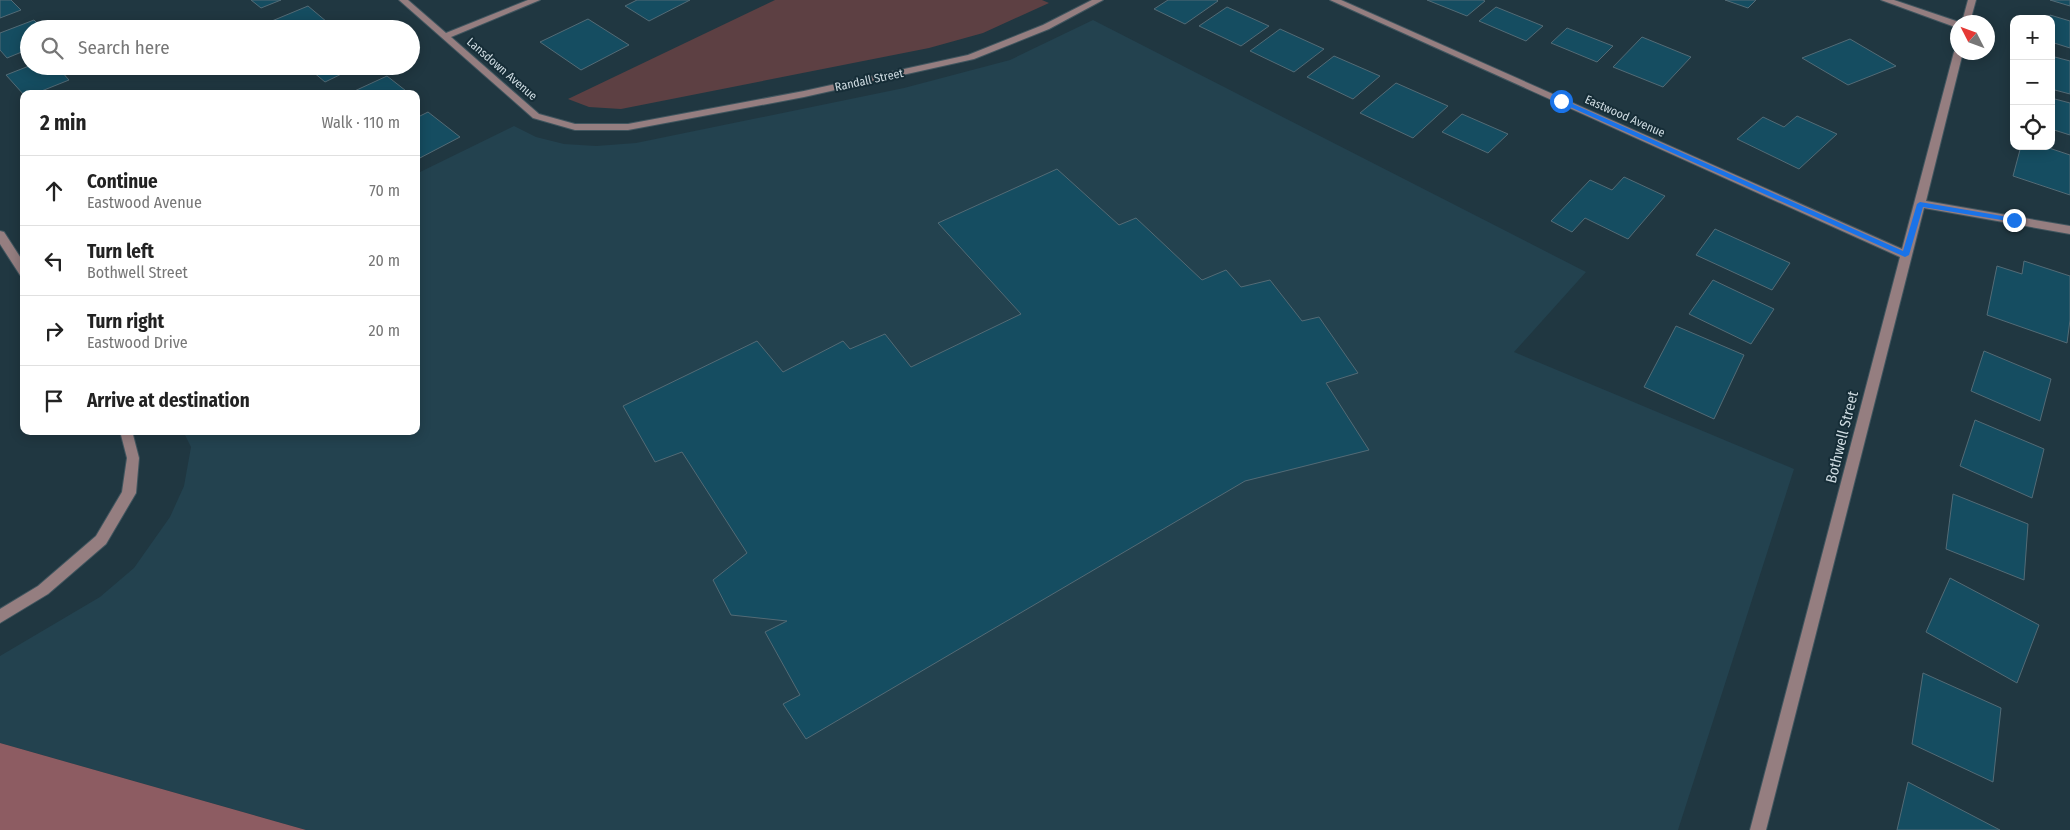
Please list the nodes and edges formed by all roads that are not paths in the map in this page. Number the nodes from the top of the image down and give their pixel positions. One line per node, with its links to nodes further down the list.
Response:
1 (402, 0): 9 (street, Lansdown Avenue)
2 (536, 0): 9 (street)
3 (1099, 0): 11 (street, Randall Street)
4 (1334, 0): 15 (street, Eastwood Avenue)
5 (1885, 0): 8 (street)
6 (1972, 0): 7 (street)
7 (1968, 15)
8 (1950, 22)
9 (446, 36): 11 (street, Lansdown Avenue)
10 (1957, 60): 12 (street, Bothwell Street)
11 (628, 127)
12 (1920, 204): 13 (street); 15 (street, Bothwell Street)
13 (2070, 230)
14 (0, 235): 16 (street)
15 (1905, 255): 19 (street, Bothwell Street)
16 (20, 266)
17 (127, 435): 18 (street)
18 (0, 617)
19 (1758, 830)

